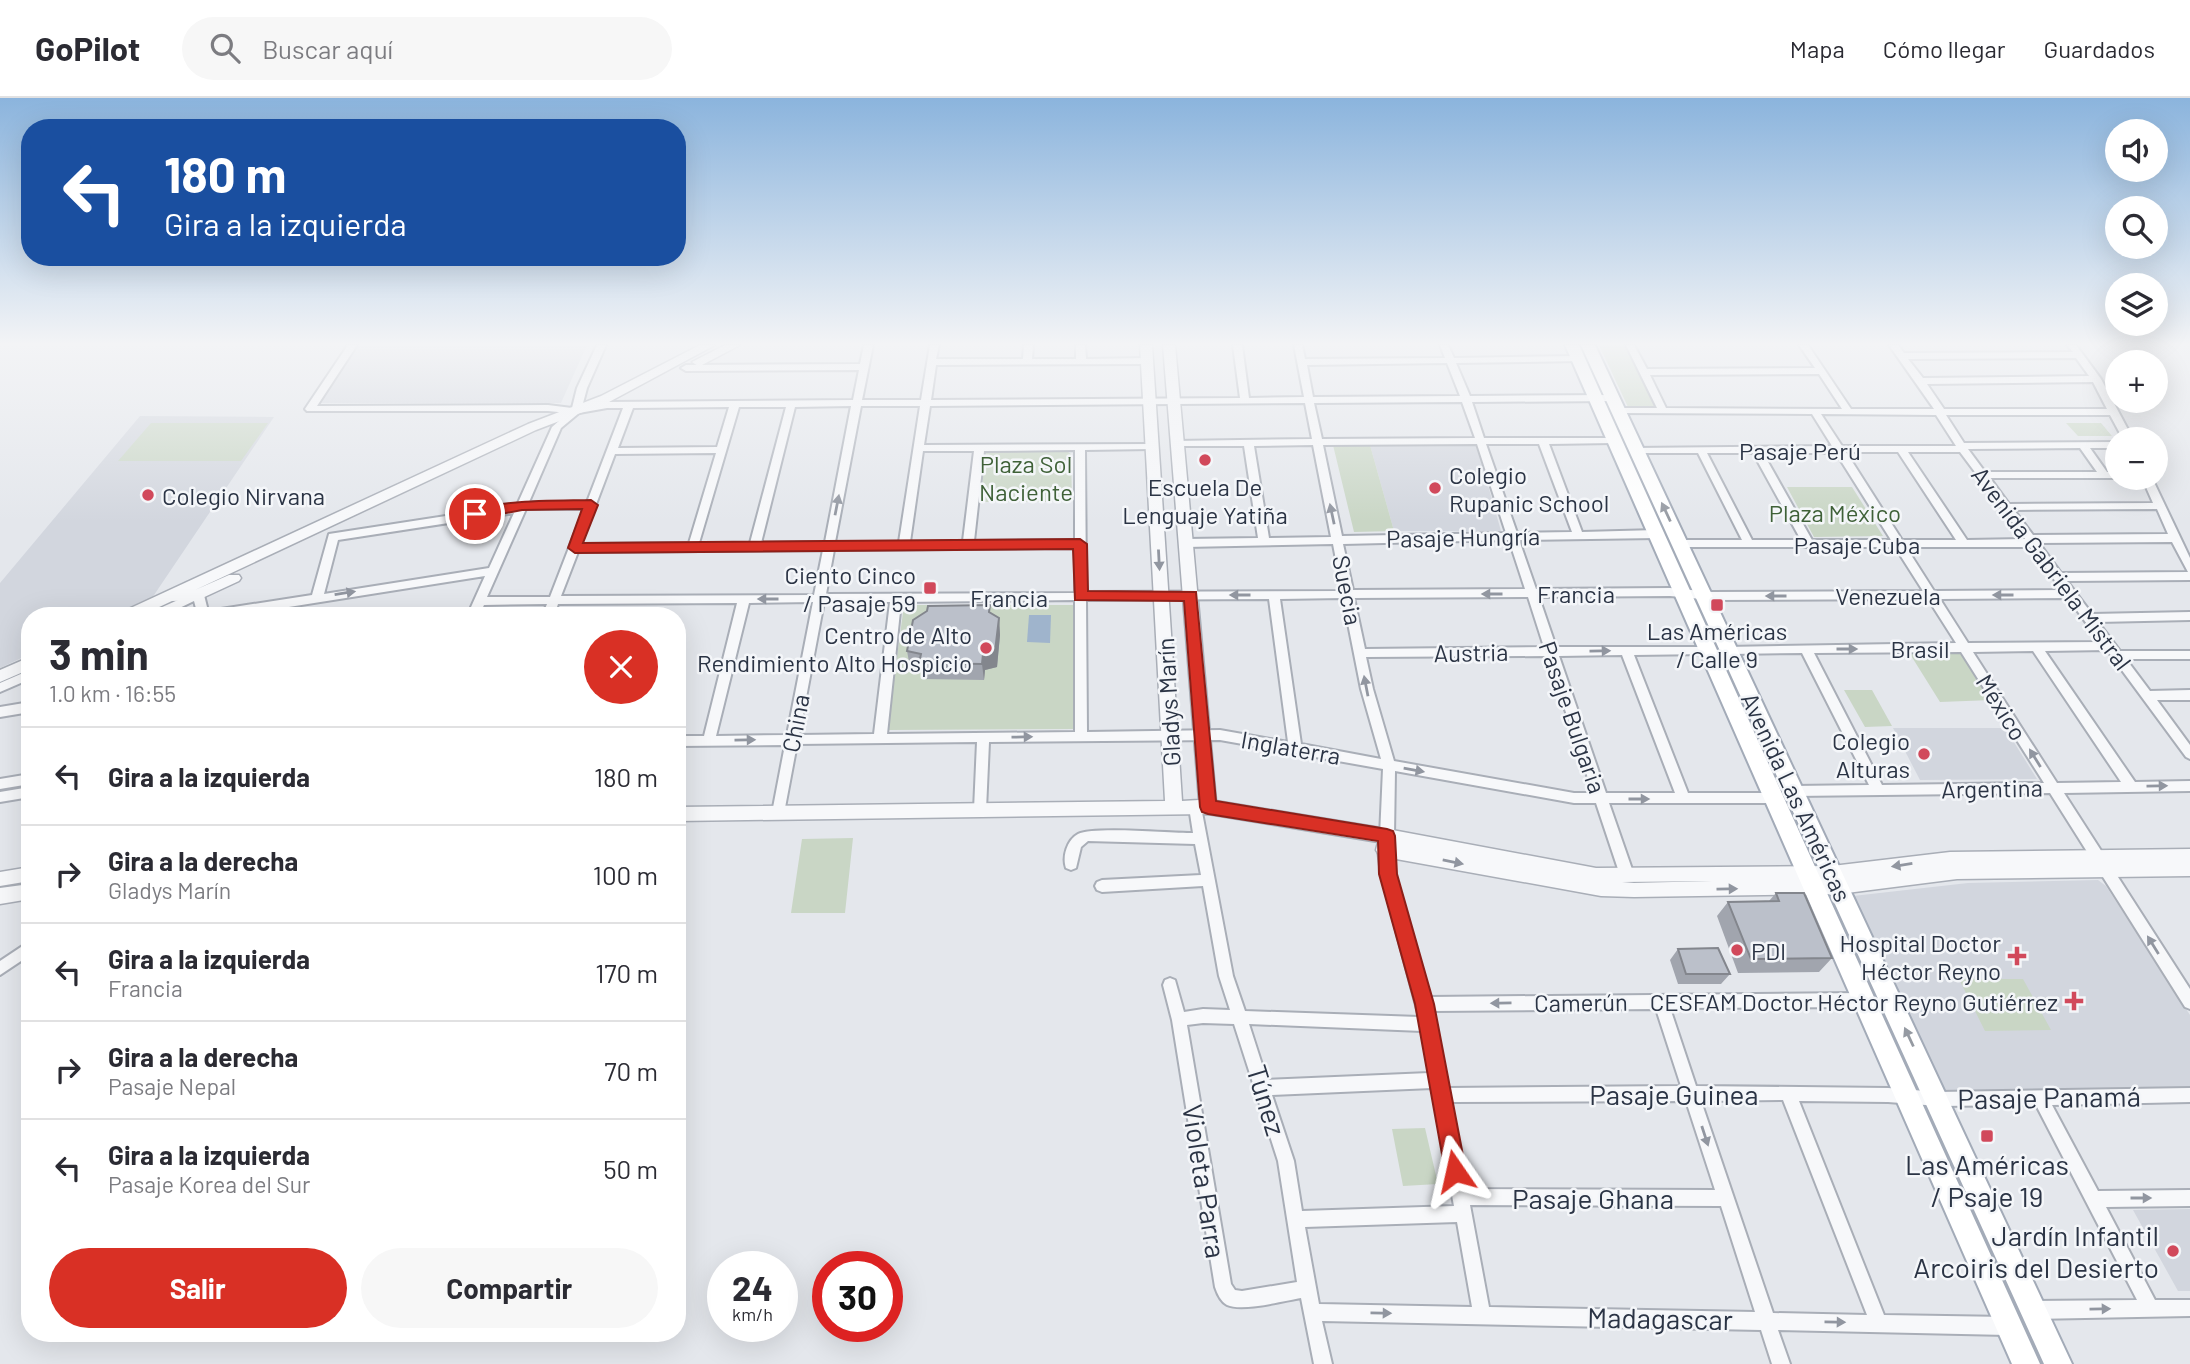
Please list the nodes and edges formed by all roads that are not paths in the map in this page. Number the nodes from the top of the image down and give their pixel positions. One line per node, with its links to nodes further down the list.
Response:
1 (313, 404): 20 (street)
2 (578, 404): 21 (street)
3 (590, 404): 21 (street)
4 (727, 404): 18 (street)
5 (735, 404): 42 (street)
6 (791, 404): 72 (street)
7 (857, 404): 73 (street, China, one-way to 7)
8 (925, 404): 39 (street)
9 (1149, 404): 36 (street, Gladys Marín)
10 (1174, 404): 32 (street, Gladys Marín)
11 (1310, 404): 31 (street, Suecia)
12 (1467, 404): 29 (street, Pasaje Bulgaria)
13 (1598, 404): 28 (main road, Avenida Las Américas)
14 (1659, 404): 22 (street)
15 (1844, 404): 24 (street)
16 (1937, 404): 25 (street, Avenida Gabriela Mistral)
17 (607, 405): 18 (street); 21 (street); 27 (street)
18 (629, 405): 47 (street)
19 (1616, 405): 22 (street); 43 (main road, Avenida Las Américas)
20 (310, 409): 21 (street)
21 (576, 411): 27 (street); 95 (street)
22 (1663, 411): 23 (street)
23 (1815, 412): 24 (street); 46 (street, México)
24 (1849, 412): 25 (street)
25 (1940, 412): 26 (street); 40 (street, Avenida Gabriela Mistral)
26 (2105, 412)
27 (557, 427): 53 (street); 56 (street)
28 (1615, 440): 30 (street); 55 (main road, Avenida Las Américas)
29 (1480, 441): 30 (street); 31 (street); 57 (street, Pasaje Bulgaria)
30 (1543, 441): 58 (street)
31 (1318, 442): 33 (street); 60 (street, Suecia, one-way to 31)
32 (1178, 443): 33 (street); 62 (street, Gladys Marín)
33 (1249, 443): 63 (street)
34 (2083, 445): 35 (street, Pasaje Perú); 40 (street, Pasaje Perú); 49 (street)
35 (2105, 445)
36 (1152, 446): 38 (street); 88 (street, Gladys Marín, one-way to 88)
37 (979, 447): 38 (street); 39 (street); 71 (street)
38 (1080, 447): 65 (street)
39 (919, 448): 70 (street)
40 (1962, 448): 41 (street, Pasaje Perú); 48 (street, Avenida Gabriela Mistral)
41 (1901, 449): 46 (street, Pasaje Perú); 64 (street)
42 (722, 450): 47 (street); 74 (street)
43 (1637, 450): 44 (street, Pasaje Perú); 66 (main road, Avenida Las Américas, one-way to 43)
44 (1701, 450): 45 (street, Pasaje Perú); 67 (street)
45 (1756, 450): 46 (street, Pasaje Perú); 68 (street)
46 (1839, 450): 69 (street, México)
47 (611, 451): 51 (street)
48 (1983, 475): 49 (street); 54 (street, Avenida Gabriela Mistral)
49 (2104, 475)
50 (2153, 490): 52 (street)
51 (591, 505): 53 (street); 75 (street)
52 (2161, 506): 54 (street); 59 (street)
53 (522, 507): 56 (street); 77 (street)
54 (2006, 507): 61 (street, Avenida Gabriela Mistral)
55 (1657, 534): 58 (street, Pasaje Hungría); 81 (main road, Avenida Las Américas)
56 (331, 535): 84 (street); 91 (street)
57 (1512, 535): 58 (street, Pasaje Hungría); 60 (street, Pasaje Hungría); 80 (street, Pasaje Bulgaria)
58 (1578, 535)
59 (2176, 538): 61 (street, Pasaje Cuba); 76 (street)
60 (1338, 540): 63 (street, Pasaje Hungría); 82 (street, Suecia)
61 (2032, 541): 64 (street, Pasaje Cuba); 79 (street, Avenida Gabriela Mistral)
62 (1186, 543): 63 (street, Pasaje Hungría); 89 (street, Gladys Marín)
63 (1264, 543)
64 (1964, 543): 69 (street, Pasaje Cuba)
65 (1080, 544): 71 (street); 87 (street)
66 (1681, 544): 67 (street, Pasaje Cuba); 90 (main road, Avenida Las Américas)
67 (1749, 544): 68 (street, Pasaje Cuba)
68 (1809, 544): 69 (street, Pasaje Cuba)
69 (1899, 544): 86 (street, México)
70 (904, 545): 71 (street); 73 (street)
71 (968, 545)
72 (755, 546): 73 (street); 74 (street)
73 (829, 546): 92 (street, China)
74 (693, 547): 75 (street)
75 (575, 548): 96 (street)
76 (2190, 569)
77 (493, 571): 91 (street, one-way to 77); 97 (street)
78 (2190, 576): 79 (street)
79 (2059, 577): 83 (street, Avenida Gabriela Mistral)
80 (1532, 593): 81 (street, Francia); 82 (street, Francia, one-way to 82); 112 (street, Pasaje Bulgaria)
81 (1683, 593): 90 (street, Francia); 110 (main road, Avenida Las Américas)
82 (1349, 594): 85 (street, Francia); 114 (street, Suecia)
83 (2071, 594): 86 (street, Venezuela, one-way to 86); 105 (street, Avenida Gabriela Mistral)
84 (198, 595): 95 (street); 99 (street); 100 (street)
85 (1274, 595): 89 (street, Francia, one-way to 89); 133 (street)
86 (1931, 595): 90 (street, Venezuela, one-way to 90); 107 (street, México)
87 (1080, 596): 88 (street, Francia); 93 (street, Francia); 126 (street)
88 (1161, 596): 89 (street, Francia); 125 (street, Gladys Marín)
89 (1191, 596): 124 (street, Gladys Marín)
90 (1705, 596): 111 (main road, Avenida Las Américas)
91 (317, 597): 101 (street)
92 (819, 598): 93 (street, Francia); 94 (street, Francia, one-way to 94); 130 (street, China)
93 (897, 598): 128 (street)
94 (744, 599): 96 (street, Francia); 132 (street)
95 (160, 600): 98 (street)
96 (555, 600): 97 (street, Francia); 103 (street)
97 (480, 601): 102 (street)
98 (146, 607)
99 (172, 607)
100 (201, 607)
101 (258, 607)
102 (477, 607)
103 (552, 607)
104 (2190, 616): 105 (street)
105 (2089, 618): 113 (street, Avenida Gabriela Mistral)
106 (2036, 647): 107 (street, Brasil); 113 (street, Brasil); 139 (street)
107 (1965, 648): 108 (street, Brasil, one-way to 107); 140 (street, México, one-way to 107)
108 (1806, 649): 111 (street, Brasil); 141 (street)
109 (1626, 650): 110 (street, Austria); 112 (street, Austria, one-way to 109); 147 (street)
110 (1709, 650): 145 (main road, Avenida Las Américas)
111 (1730, 650): 142 (main road, Avenida Las Américas)
112 (1551, 651): 114 (street, Austria); 146 (street, Pasaje Bulgaria)
113 (2113, 651): 115 (street, Brasil); 121 (street, Avenida Gabriela Mistral)
114 (1360, 653): 135 (street, Suecia, one-way to 114)
115 (2190, 655)
116 (21, 666): 117 (street)
117 (0, 676)
118 (21, 678): 119 (street)
119 (0, 688)
120 (2190, 695): 121 (street)
121 (2147, 696): 129 (street, Avenida Gabriela Mistral)
122 (21, 708): 123 (street)
123 (0, 712)
124 (1202, 735): 125 (street, Inglaterra); 133 (street, Inglaterra); 149 (street, Gladys Marín)
125 (1170, 736): 126 (street, Inglaterra); 148 (street, Gladys Marín)
126 (1081, 737): 127 (street, Inglaterra, one-way to 126)
127 (984, 738): 128 (street, Inglaterra); 150 (street)
128 (880, 739): 130 (street, Inglaterra)
129 (2184, 739): 134 (street, Avenida Gabriela Mistral)
130 (792, 740): 132 (street, Inglaterra, one-way to 130); 151 (street, China)
131 (686, 741): 132 (street, Inglaterra)
132 (709, 741)
133 (1295, 748): 135 (street, Inglaterra)
134 (2190, 754)
135 (1389, 765): 146 (street, Inglaterra, one-way to 146); 154 (street, Suecia)
136 (21, 780): 137 (street)
137 (0, 784)
138 (2190, 786): 139 (street, Argentina, one-way to 138)
139 (2133, 787): 140 (street, Argentina)
140 (2054, 788): 141 (street, Argentina); 157 (street, México)
141 (1878, 790): 142 (street, Argentina)
142 (1794, 791): 164 (main road, Avenida Las Américas)
143 (21, 794): 144 (street)
144 (0, 797)
145 (1775, 798): 147 (street, Inglaterra); 163 (main road, Avenida Las Américas)
146 (1601, 799): 147 (street, Inglaterra, one-way to 147); 160 (street, Pasaje Bulgaria)
147 (1684, 799)
148 (1174, 807): 149 (street); 150 (street)
149 (1202, 807): 153 (street); 154 (street)
150 (980, 810): 151 (street)
151 (778, 813): 152 (street)
152 (686, 814)
153 (1201, 839): 156 (street); 162 (street, Túnez)
154 (1386, 843): 160 (street); 165 (street, one-way to 165); 175 (street, Suecia)
155 (2190, 856): 157 (street)
156 (1071, 864)
157 (2102, 864): 158 (street); 164 (street); 172 (street, México, one-way to 157)
158 (2190, 869)
159 (21, 876): 161 (street)
160 (1627, 876): 165 (street)
161 (0, 879)
162 (1207, 880): 166 (street); 176 (street, Túnez)
163 (1811, 880): 164 (street); 165 (street); 173 (main road, Avenida Las Américas)
164 (1835, 880): 186 (main road, Avenida Las Américas, one-way to 164)
165 (1689, 882)
166 (1102, 886)
167 (21, 892): 168 (street)
168 (0, 896)
169 (21, 954): 170 (street)
170 (0, 969)
171 (1170, 985): 177 (street, Violeta Parra)
172 (2189, 998)
173 (1864, 1000): 174 (street, Camerún); 184 (main road, Avenida Las Américas)
174 (1661, 1002): 175 (street, Camerún, one-way to 175); 182 (street)
175 (1424, 1004): 178 (street, Suecia)
176 (1241, 1018): 177 (street); 178 (street); 180 (street, Túnez)
177 (1179, 1020): 192 (street, Violeta Parra)
178 (1428, 1024): 179 (street, Suecia)
179 (1440, 1087): 180 (street, Pasaje Guinea); 182 (street, Pasaje Guinea); 190 (street, Suecia)
180 (1264, 1088): 191 (street, Túnez)
181 (1788, 1093): 182 (street, Pasaje Guinea); 184 (street, Pasaje Guinea); 199 (street)
182 (1691, 1094): 187 (street, one-way to 187)
183 (2190, 1095): 185 (street, Pasaje Panamá)
184 (1908, 1097): 186 (street, Pasaje Panamá); 200 (main road, Avenida Las Américas)
185 (2040, 1097): 186 (street, Pasaje Panamá); 189 (street)
186 (1938, 1099): 195 (main road, Avenida Las Américas)
187 (1726, 1198): 190 (street, Pasaje Ghana); 198 (street)
188 (2190, 1198): 189 (street, one-way to 188)
189 (2093, 1199): 193 (street)
190 (1462, 1205): 191 (street, Pasaje Ghana); 197 (street, Suecia)
191 (1294, 1219): 192 (street, Túnez)
192 (1307, 1289): 196 (street, Túnez)
193 (2150, 1308): 194 (street); 195 (street, one-way to 193)
194 (2190, 1308)
195 (2032, 1310): 204 (main road, Avenida Las Américas)
196 (1313, 1312): 197 (street, Madagascar, one-way to 197); 201 (street, Túnez)
197 (1482, 1315): 198 (street, Madagascar)
198 (1766, 1321): 199 (street, Madagascar, one-way to 199); 202 (street)
199 (1879, 1323): 200 (street, Madagascar)
200 (2007, 1326): 203 (main road, Avenida Las Américas)
201 (1323, 1364)
202 (1781, 1364)
203 (2026, 1364)
204 (2058, 1364)

